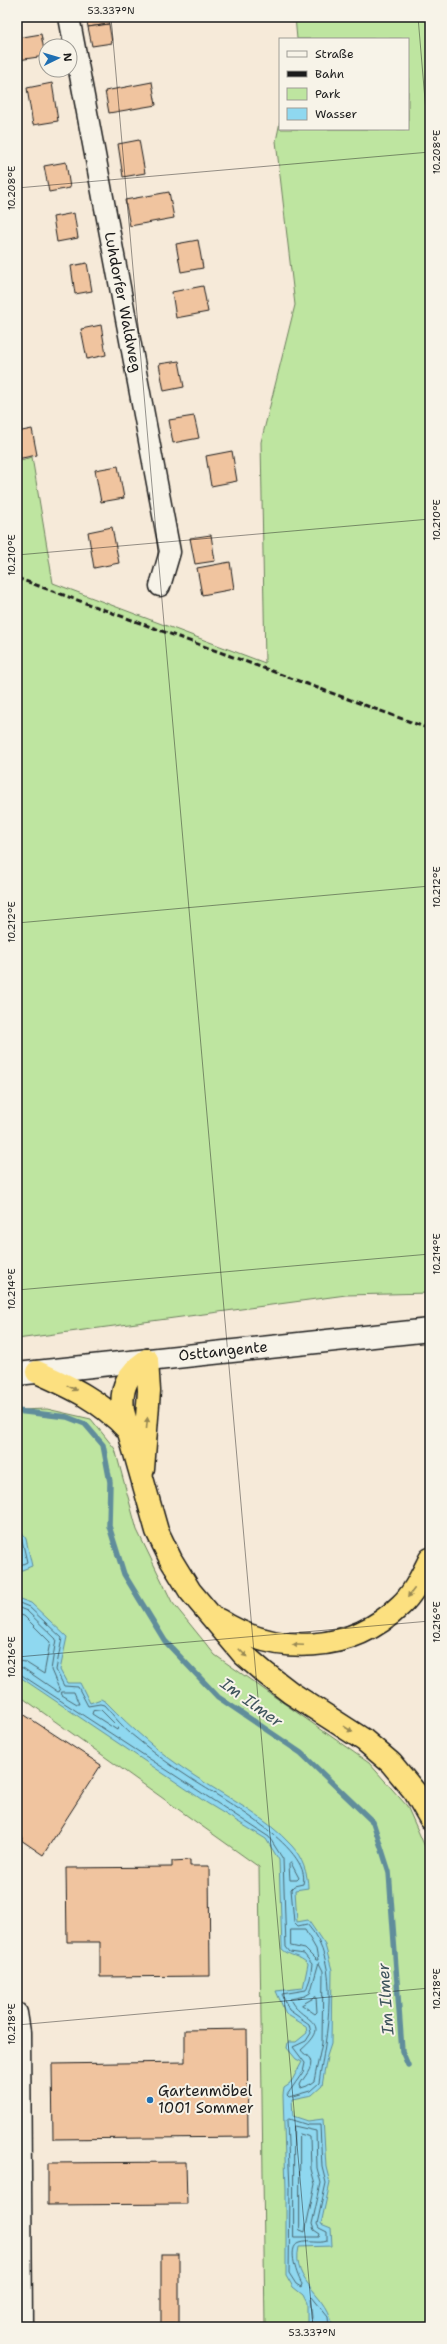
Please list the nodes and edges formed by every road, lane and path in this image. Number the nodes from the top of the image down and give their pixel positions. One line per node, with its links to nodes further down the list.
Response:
1 (69, 17): 2 (street, Luhdorfer Waldweg)
2 (160, 586)
3 (430, 1330): 4 (main road, Osttangente)
4 (147, 1360): 5 (main road, Osttangente); 6 (highway); 7 (highway, one-way to 4)
5 (27, 1373): 6 (highway, one-way to 6)
6 (127, 1429): 7 (highway)
7 (143, 1476): 9 (highway)
8 (430, 1559): 9 (highway, one-way to 9)
9 (208, 1613): 10 (highway, one-way to 10)
10 (430, 1818)
11 (17, 2013): 12 (street)
12 (22, 2327)

